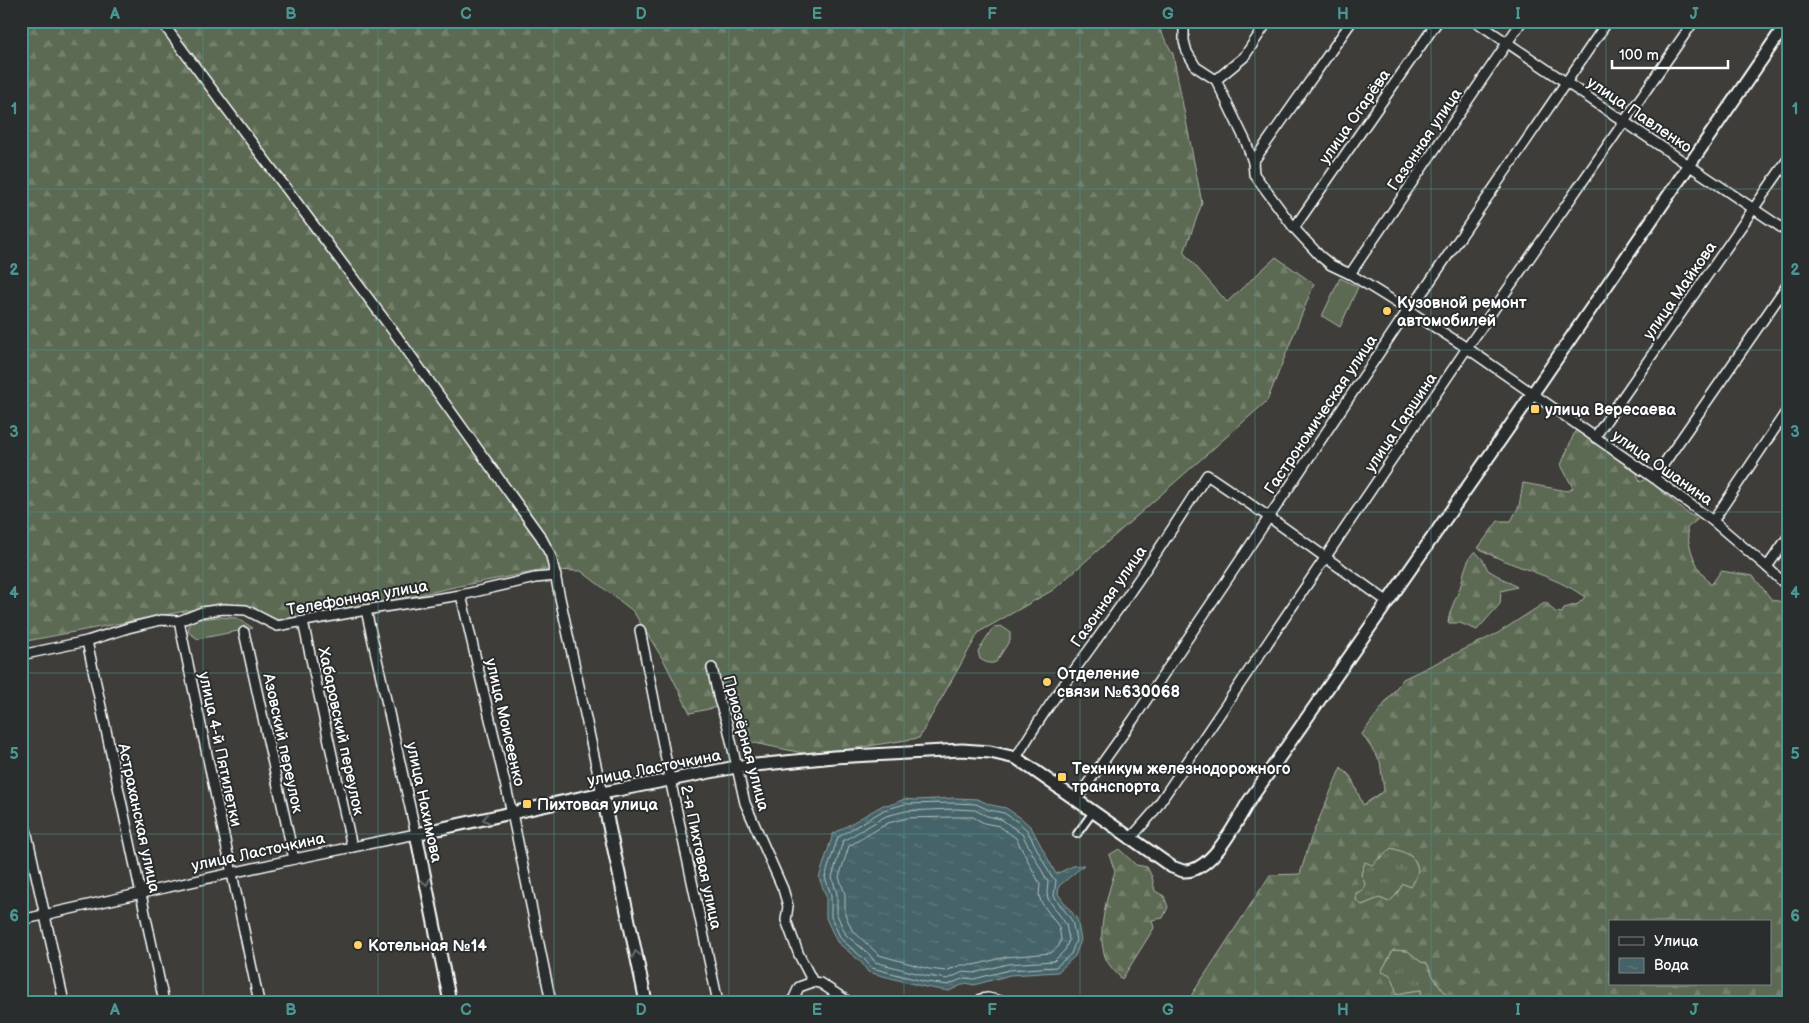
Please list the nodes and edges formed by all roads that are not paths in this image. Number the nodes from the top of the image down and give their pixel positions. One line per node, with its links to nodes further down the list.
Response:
1 (162, 21): 34 (street)
2 (1184, 21): 12 (street)
3 (1268, 21): 12 (street)
4 (1352, 21): 16 (street)
5 (1438, 21): 19 (street, улица Огарёва)
6 (1475, 21): 11 (street, улица Павленко)
7 (1522, 21): 11 (street, Газонная улица)
8 (1608, 21): 13 (street, Гастрономическая улица)
9 (1694, 21): 14 (street, улица Гаршина)
10 (1788, 21): 17 (street)
11 (1507, 43): 13 (street, улица Павленко); 21 (street, Газонная улица)
12 (1216, 80): 16 (street, улица Ошанина)
13 (1566, 82): 14 (street, улица Павленко); 23 (street, Гастрономическая улица)
14 (1625, 122): 17 (street, улица Павленко); 24 (street, улица Гаршина)
15 (1788, 160): 18 (street, улица Майкова)
16 (1254, 162): 19 (street, улица Ошанина)
17 (1690, 166): 18 (street, улица Павленко); 25 (street)
18 (1754, 208): 20 (street, улица Павленко); 27 (street, улица Майкова)
19 (1294, 228): 21 (street, улица Ошанина)
20 (1788, 232)
21 (1350, 274): 23 (street, улица Ошанина)
22 (1788, 284): 28 (street)
23 (1408, 310): 24 (street, улица Ошанина); 29 (street, Гастрономическая улица)
24 (1467, 348): 25 (street, улица Ошанина); 32 (street, улица Гаршина)
25 (1533, 394): 27 (street, улица Ошанина); 37 (street)
26 (1788, 409): 30 (street)
27 (1595, 437): 28 (street, улица Ошанина)
28 (1654, 478): 30 (street, улица Ошанина)
29 (1269, 517): 32 (street); 46 (street, Газонная улица); 50 (street, Гастрономическая улица)
30 (1713, 521): 33 (street, улица Ошанина)
31 (1788, 537): 33 (street)
32 (1326, 558): 37 (street); 56 (street, улица Гаршина)
33 (1768, 567): 35 (street, улица Ошанина)
34 (556, 576): 36 (street, Телефонная улица); 49 (street)
35 (1788, 587)
36 (462, 595): 38 (street, Телефонная улица); 53 (street, улица Моисеенко)
37 (1388, 602): 56 (street, улица Ласточкина)
38 (366, 610): 40 (street, Телефонная улица); 54 (street, улица Нахимова)
39 (179, 621): 40 (street, Телефонная улица); 43 (street, Телефонная улица); 59 (street, улица 4-й Пятилетки)
40 (303, 622): 57 (street, Хабаровский переулок)
41 (640, 630): 48 (street, 2-я Пихтовая улица)
42 (244, 632): 58 (street, Азовский переулок)
43 (88, 641): 44 (street, Телефонная улица); 60 (street, Астраханская улица)
44 (21, 655)
45 (712, 668): 47 (street, Приозёрная улица)
46 (1016, 758): 47 (street, улица Ласточкина); 50 (street, улица Ласточкина)
47 (736, 767): 48 (street, улица Ласточкина); 63 (street, Приозёрная улица)
48 (670, 779): 49 (street, улица Ласточкина); 70 (street, 2-я Пихтовая улица)
49 (602, 793): 53 (street, улица Ласточкина); 69 (street, one-way to 49)
50 (1076, 800): 52 (street, улица Ласточкина)
51 (21, 807): 61 (street)
52 (1093, 812): 55 (street); 56 (street, улица Ласточкина)
53 (512, 813): 54 (street, улица Ласточкина, one-way to 54); 68 (street, улица Моисеенко)
54 (416, 834): 57 (street, улица Ласточкина); 67 (street, улица Нахимова, one-way to 67)
55 (1077, 834)
56 (1130, 839)
57 (352, 847): 58 (street, улица Ласточкина)
58 (294, 860): 59 (street, улица Ласточкина)
59 (233, 874): 60 (street, улица Ласточкина); 66 (street, улица 4-й Пятилетки)
60 (140, 893): 61 (street, улица Ласточкина); 65 (street, Астраханская улица)
61 (46, 915): 62 (street, улица Ласточкина); 64 (street)
62 (21, 920)
63 (813, 982): 71 (street); 72 (street)
64 (64, 1002)
65 (164, 1002)
66 (259, 1002)
67 (450, 1002)
68 (551, 1002)
69 (646, 1002)
70 (718, 1002)
71 (792, 1002)
72 (849, 1002)
73 (979, 1002): 74 (street)
74 (1005, 1002)

